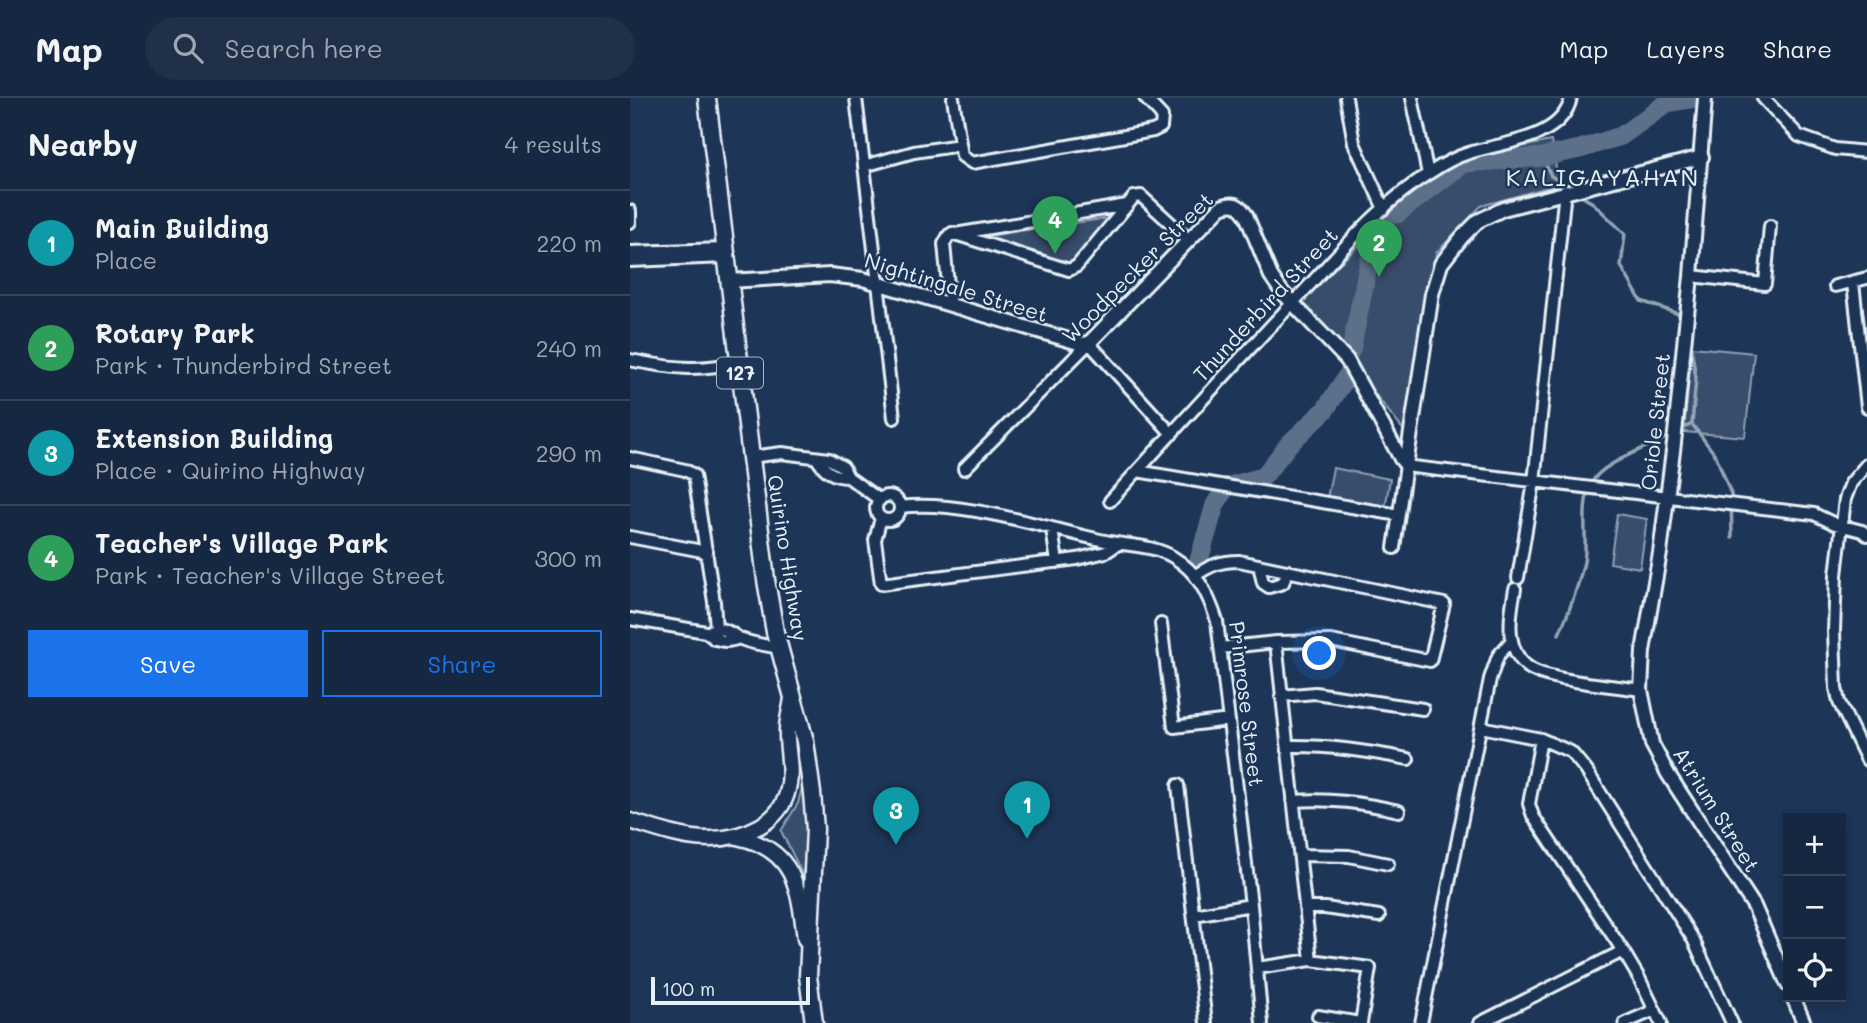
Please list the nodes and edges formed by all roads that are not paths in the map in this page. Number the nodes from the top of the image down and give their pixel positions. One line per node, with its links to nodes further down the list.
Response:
1 (707, 98): 24 (main road, Quirino Highway / 127)
2 (856, 98): 13 (street)
3 (953, 98): 10 (street)
4 (1145, 98): 10 (street)
5 (1346, 98): 17 (street)
6 (1412, 98): 14 (street)
7 (1571, 98): 14 (street, Thunderbird Street)
8 (1763, 98): 11 (street)
9 (1705, 100): 12 (street, Oriole Street)
10 (960, 145): 13 (street)
11 (1867, 152)
12 (1702, 158): 15 (street); 27 (street, Oriole Street)
13 (864, 166): 30 (street)
14 (1428, 174): 17 (street, Thunderbird Street)
15 (1565, 191): 44 (street); 47 (street)
16 (1126, 205): 21 (street); 21 (street); 22 (street)
17 (1384, 209): 34 (street, Thunderbird Street)
18 (630, 211): 19 (street)
19 (630, 222)
20 (1770, 226): 27 (street)
21 (952, 233): 33 (street)
22 (1189, 240): 34 (street, Woodpecker Street); 35 (street, Woodpecker Street)
23 (630, 252): 25 (street)
24 (726, 253): 25 (street); 29 (main road, Quirino Highway / 127)
25 (674, 255): 26 (street)
26 (630, 261)
27 (1691, 276): 48 (street, Oriole Street)
28 (1867, 278): 31 (street)
29 (729, 281): 30 (street, Nightingale Street); 37 (main road, Quirino Highway / 127)
30 (878, 282): 33 (street, Nightingale Street); 39 (street)
31 (1853, 283): 32 (street); 38 (street)
32 (1835, 286)
33 (950, 305): 35 (street, Nightingale Street)
34 (1296, 307): 40 (street, Thunderbird Street); 44 (street, Woodpecker Street)
35 (1089, 343): 40 (street); 45 (street, Woodpecker Street)
36 (630, 360): 37 (street)
37 (738, 362): 41 (main road, Quirino Highway / 127)
38 (1867, 407)
39 (894, 418)
40 (1172, 434): 46 (street, Thunderbird Street)
41 (750, 457): 49 (street, Primrose Street); 70 (main road, Quirino Highway / 127)
42 (630, 458): 60 (street)
43 (1867, 464): 54 (street)
44 (1406, 465): 47 (street); 52 (street)
45 (964, 469)
46 (1137, 471): 50 (street, Thunderbird Street); 52 (street)
47 (1534, 482): 48 (street); 68 (street)
48 (1668, 496): 54 (street); 72 (street, Oriole Street)
49 (880, 500): 51 (street, Primrose Street); 53 (street)
50 (1110, 501)
51 (900, 507): 53 (street, Primrose Street); 55 (street, Primrose Street)
52 (1399, 515): 59 (street)
53 (881, 518): 61 (street)
54 (1841, 527): 56 (street); 81 (street)
55 (1052, 529): 58 (street, Primrose Street); 61 (street)
56 (1865, 532)
57 (630, 537): 60 (street)
58 (1118, 544): 61 (street); 64 (street, Primrose Street)
59 (1394, 548)
60 (707, 552): 67 (street)
61 (1057, 562)
62 (1259, 565): 63 (street); 63 (street); 64 (street)
63 (1288, 571): 69 (street)
64 (1196, 575): 71 (street, Primrose Street)
65 (630, 619): 67 (street)
66 (1161, 624): 76 (street)
67 (712, 633): 70 (street)
68 (1512, 640): 72 (street); 77 (street)
69 (1276, 642): 71 (street); 74 (street)
70 (779, 648): 73 (main road, Quirino Highway / 127)
71 (1220, 648): 76 (street, Primrose Street)
72 (1641, 690): 96 (street, Atrium Street)
73 (793, 692): 86 (main road); 97 (main road, Quirino Highway / 127)
74 (1282, 696): 75 (street); 79 (street)
75 (1423, 709)
76 (1229, 720): 89 (street, Primrose Street)
77 (1480, 727): 78 (street); 105 (street)
78 (1541, 739): 93 (street); 109 (street)
79 (1288, 746): 80 (street); 83 (street)
80 (1408, 759)
81 (1867, 760)
82 (1178, 785): 91 (street)
83 (1293, 801): 84 (street); 87 (street)
84 (1399, 811)
85 (630, 821): 86 (main road)
86 (737, 837): 97 (main road)
87 (1300, 855): 88 (street); 90 (street)
88 (1388, 864)
89 (1251, 905): 91 (street); 95 (street, Primrose Street)
90 (1305, 908): 92 (street); 94 (street)
91 (1194, 915): 102 (street)
92 (1379, 916)
93 (1623, 951): 99 (street); 106 (street)
94 (1311, 960): 95 (street); 104 (street)
95 (1257, 968): 103 (street, Primrose Street)
96 (1783, 973)
97 (808, 976): 101 (main road, Quirino Highway / 127)
98 (1795, 1002): 110 (street)
99 (1655, 1010): 107 (street); 108 (street)
100 (1318, 1016): 104 (street)
101 (814, 1023)
102 (1206, 1023)
103 (1262, 1023)
104 (1360, 1023)
105 (1421, 1023)
106 (1480, 1023)
107 (1626, 1023)
108 (1661, 1023)
109 (1732, 1023)
110 (1804, 1023)

